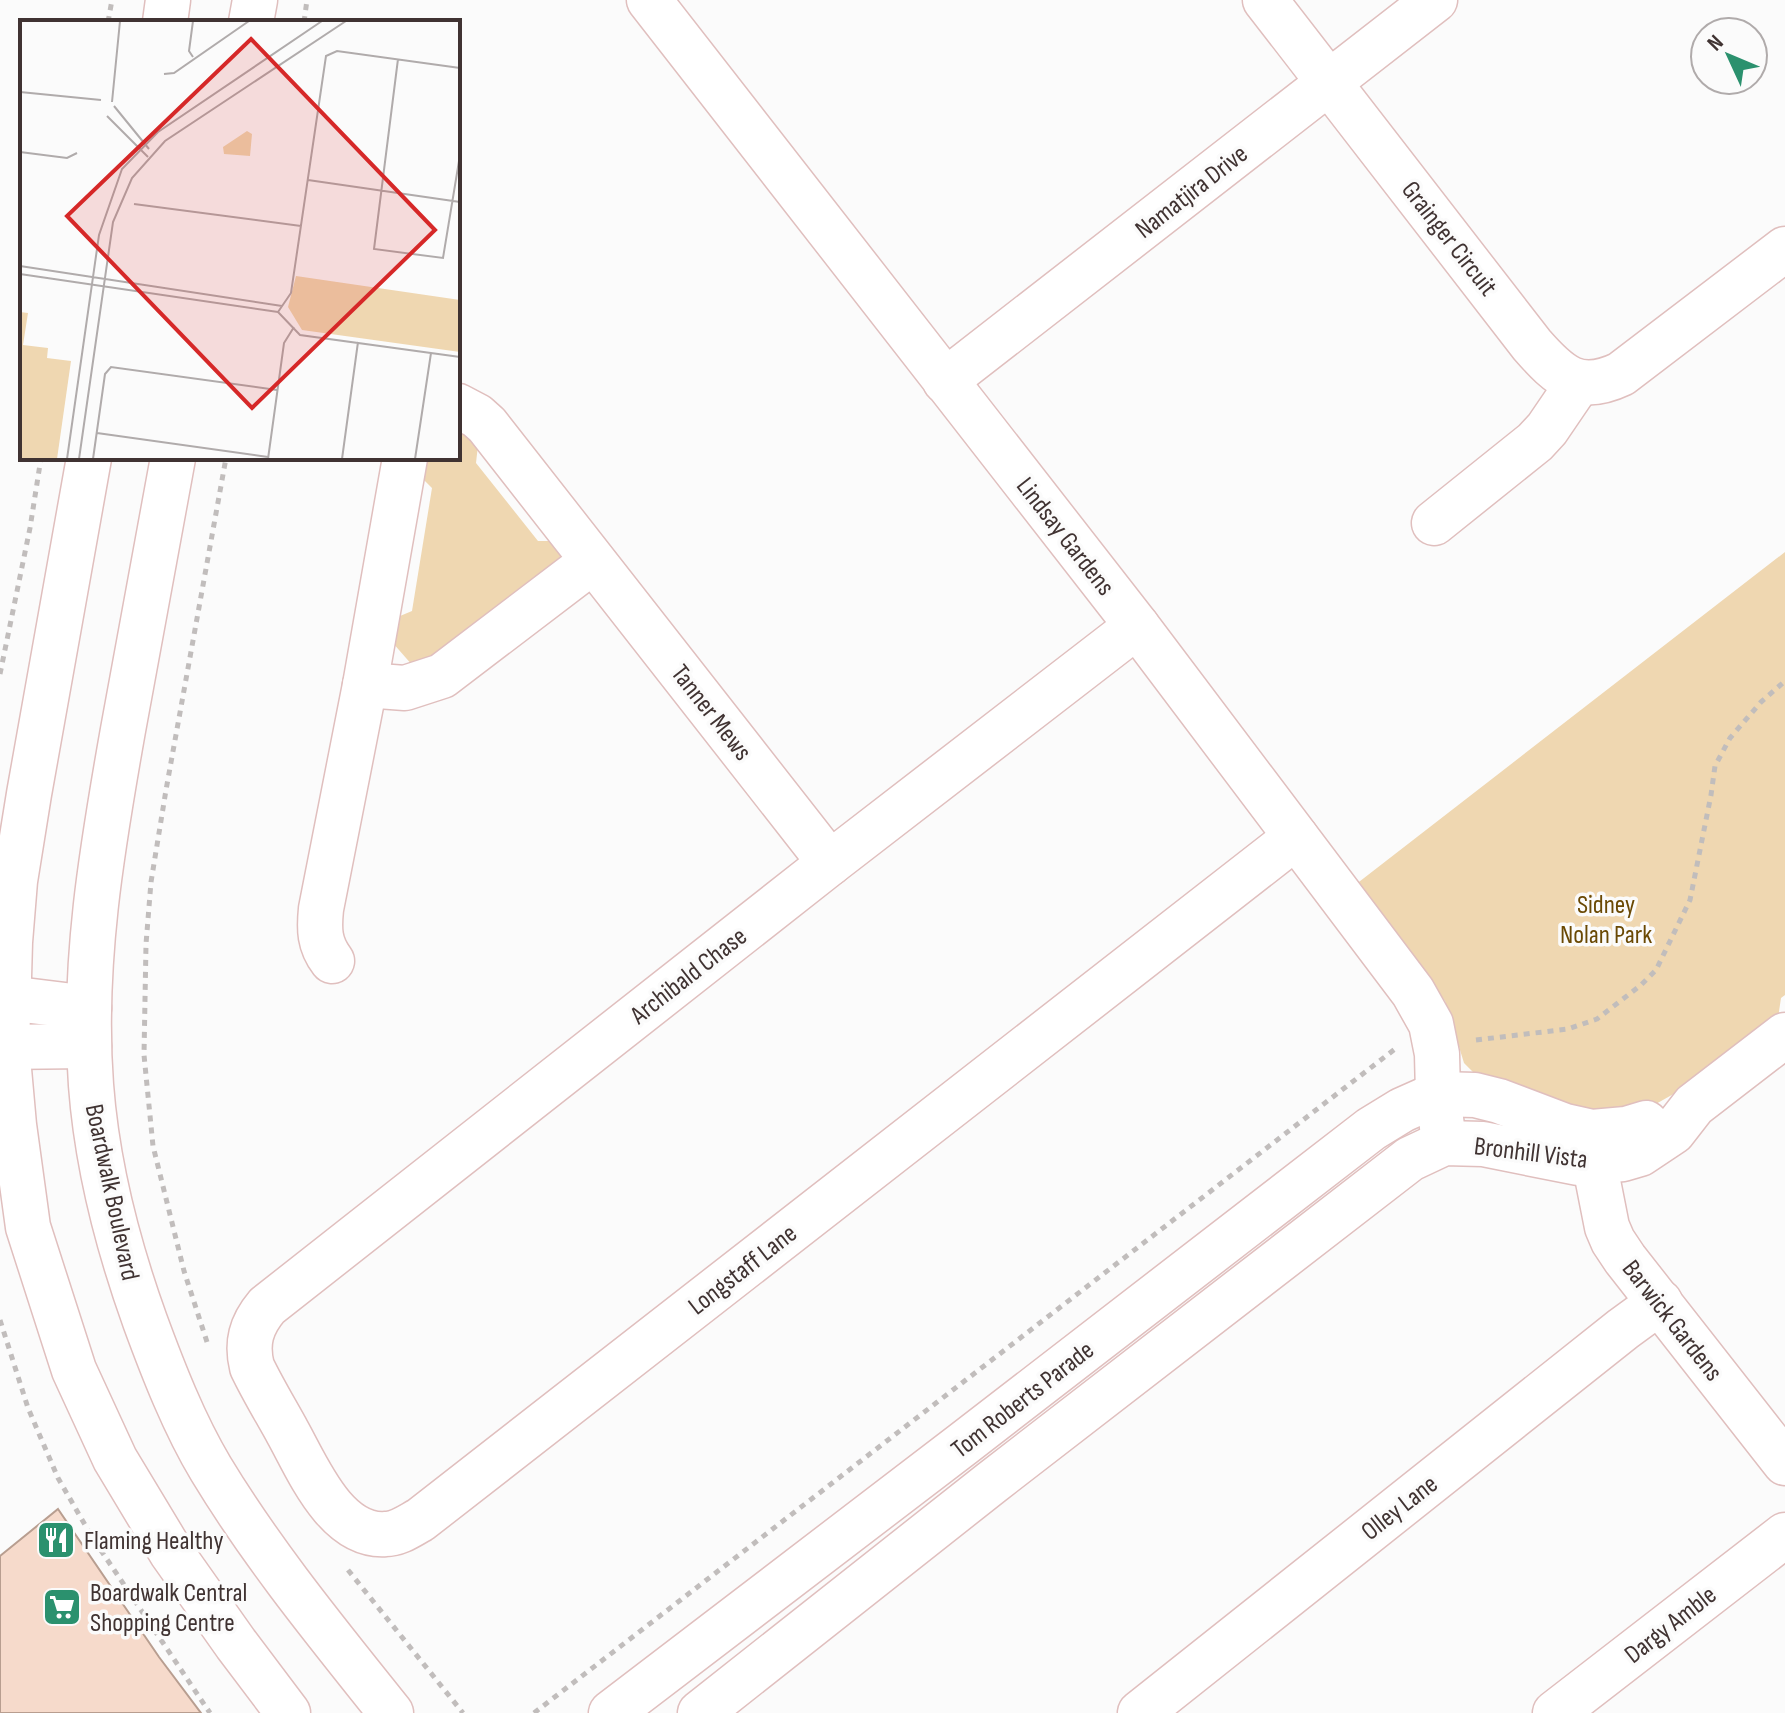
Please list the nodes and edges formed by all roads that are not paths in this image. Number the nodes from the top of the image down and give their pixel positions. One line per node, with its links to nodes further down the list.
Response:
1 (168, 0): 6 (street)
2 (255, 0): 7 (street)
3 (649, 0): 10 (street, Lindsay Gardens)
4 (1265, 0): 8 (street, Grainger Circuit)
5 (1435, 0): 8 (street, Namatjira Drive)
6 (165, 20)
7 (251, 20)
8 (1329, 83): 10 (street, Namatjira Drive); 11 (street, Grainger Circuit)
9 (1785, 249): 11 (street)
10 (945, 381): 18 (street, Lindsay Gardens)
11 (1579, 382): 16 (street)
12 (460, 407): 17 (street, Tanner Mews)
13 (89, 460): 23 (street)
14 (173, 460): 24 (street, Boardwalk Boulevard)
15 (405, 460): 19 (street)
16 (1434, 523)
17 (593, 561): 19 (street); 21 (street, Tanner Mews)
18 (1137, 626): 20 (street, Lindsay Gardens); 21 (street, Archibald Chase)
19 (365, 685): 22 (street)
20 (1296, 837): 27 (street, Lindsay Gardens); 31 (street, Longstaff Lane)
21 (830, 863): 31 (street, Archibald Chase)
22 (332, 961)
23 (4, 997): 24 (street); 26 (street)
24 (89, 1027): 26 (street); 37 (street, Boardwalk Boulevard)
25 (1785, 1035): 29 (street, Bronhill Vista)
26 (4, 1047): 36 (street)
27 (1438, 1094): 28 (street, Lindsay Gardens); 29 (street, Bronhill Vista); 32 (street, Tom Roberts Parade)
28 (1444, 1143): 29 (street, Bronhill Vista); 34 (street, Tom Roberts Parade)
29 (1593, 1147): 30 (street, Barwick Gardens)
30 (1660, 1302): 33 (street, Barwick Gardens); 40 (street, Olley Lane)
31 (250, 1334)
32 (963, 1444): 34 (street); 38 (street, Tom Roberts Parade)
33 (1785, 1463)
34 (991, 1483): 39 (street, Tom Roberts Parade)
35 (1785, 1535): 41 (street, Dargy Amble)
36 (288, 1713)
37 (391, 1713)
38 (611, 1713)
39 (700, 1713)
40 (1140, 1713)
41 (1555, 1713)

